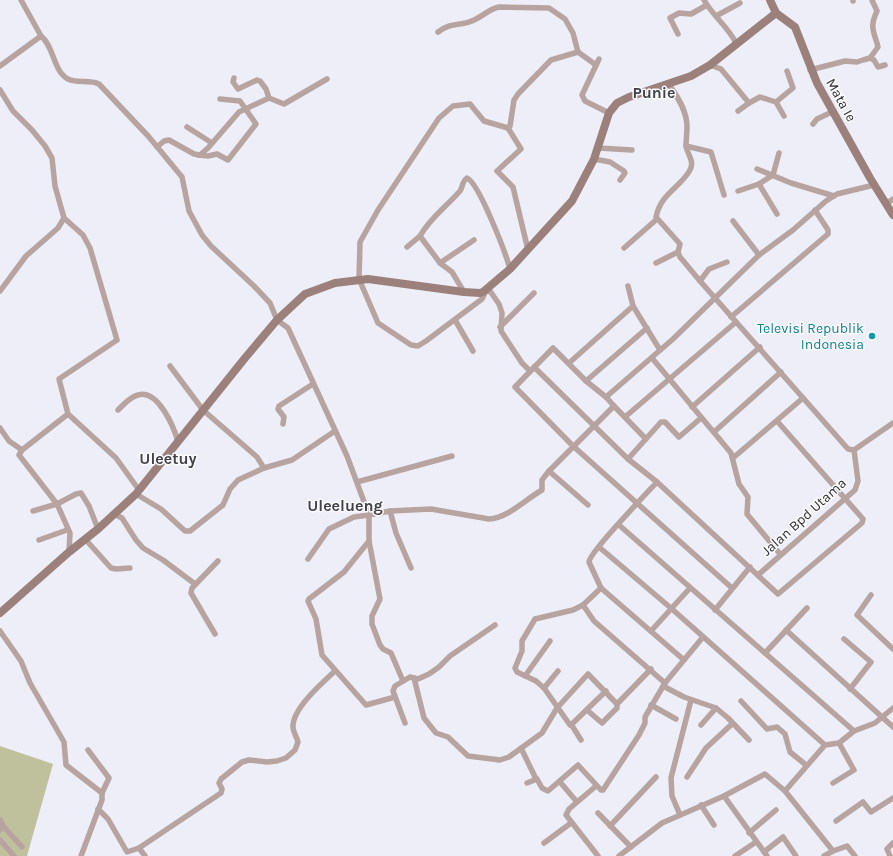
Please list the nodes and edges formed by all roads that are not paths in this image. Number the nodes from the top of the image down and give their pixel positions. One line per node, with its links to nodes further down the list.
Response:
1 (21, 0): 10 (street)
2 (770, 0): 6 (street)
3 (872, 0): 13 (street)
4 (706, 3): 7 (street); 9 (street)
5 (740, 3): 7 (street)
6 (776, 14): 11 (street); 19 (street, Mata Ie)
7 (716, 16): 11 (street)
8 (438, 32): 12 (street)
9 (678, 34)
10 (41, 36): 18 (street); 39 (street)
11 (736, 43): 16 (street)
12 (578, 52): 15 (street); 36 (street)
13 (870, 58): 17 (street); 19 (street)
14 (599, 59): 15 (street)
15 (596, 65): 32 (street)
16 (710, 65): 23 (street); 28 (street)
17 (885, 65)
18 (0, 66)
19 (810, 70): 31 (street, Mata Ie)
20 (787, 71): 27 (street)
21 (234, 78): 25 (street)
22 (327, 79): 25 (street)
23 (669, 85): 32 (street); 38 (street)
24 (0, 90): 57 (street)
25 (269, 98): 29 (street)
26 (220, 99): 29 (street)
27 (776, 102): 28 (street); 33 (street)
28 (749, 103): 30 (street)
29 (245, 110): 37 (street); 43 (street)
30 (738, 111)
31 (832, 112): 34 (street); 48 (street, Mata Ie)
32 (609, 113): 40 (street)
33 (784, 116)
34 (813, 124)
35 (187, 127): 37 (street)
36 (508, 128): 66 (street); 73 (street)
37 (212, 143): 43 (street)
38 (686, 145): 51 (street); 58 (street)
39 (157, 148): 43 (street); 83 (street)
40 (598, 148): 41 (street); 44 (street)
41 (632, 150)
42 (779, 153): 46 (street)
43 (198, 155)
44 (594, 159): 47 (street); 66 (street)
45 (757, 169): 46 (street)
46 (773, 175): 49 (street); 52 (street)
47 (620, 180)
48 (872, 182): 52 (street); 53 (street, Mata Ie)
49 (759, 184): 50 (street); 55 (street)
50 (738, 191)
51 (724, 195)
52 (834, 196): 54 (street)
53 (890, 202): 56 (street, Mata Ie)
54 (815, 210): 68 (street); 82 (street)
55 (777, 214)
56 (893, 215)
57 (64, 218): 60 (street); 61 (street)
58 (657, 219): 65 (street); 67 (street)
59 (732, 221): 68 (street)
60 (70, 224): 61 (street); 105 (street)
61 (62, 225): 76 (street)
62 (420, 236): 64 (street); 70 (street); 72 (street)
63 (474, 240): 70 (street)
64 (407, 247)
65 (624, 248)
66 (528, 250): 72 (street)
67 (678, 252): 71 (street); 74 (street)
68 (759, 255): 80 (street)
69 (727, 262): 74 (street)
70 (440, 263): 77 (street)
71 (656, 263)
72 (510, 270): 78 (street)
73 (359, 279): 77 (street); 83 (street); 84 (street)
74 (700, 281): 80 (street)
75 (628, 286): 81 (street)
76 (0, 291)
77 (464, 292): 78 (street)
78 (482, 293): 84 (street); 86 (street)
79 (534, 293): 86 (street)
80 (715, 297): 82 (street); 90 (street)
81 (633, 306): 87 (street); 92 (street)
82 (732, 317): 85 (street)
83 (277, 320): 98 (street); 104 (street)
84 (455, 320): 89 (street)
85 (736, 322): 88 (street); 96 (street)
86 (500, 327): 94 (street)
87 (647, 328): 90 (street); 97 (street)
88 (760, 347): 95 (street); 102 (street)
89 (473, 350)
90 (660, 350): 91 (street)
91 (652, 358): 96 (street); 99 (street)
92 (569, 363): 94 (street); 97 (street)
93 (170, 366): 104 (street)
94 (532, 369): 111 (street); 117 (street)
95 (781, 372): 100 (street); 114 (street)
96 (670, 380): 102 (street); 106 (street)
97 (586, 381): 99 (street)
98 (314, 384): 110 (street); 113 (street)
99 (606, 397): 101 (street)
100 (803, 398): 108 (street); 119 (street)
101 (614, 406): 106 (street); 111 (street)
102 (692, 406): 107 (street)
103 (118, 410): 116 (street)
104 (203, 410): 116 (street); 123 (street)
105 (68, 414): 118 (street); 127 (street)
106 (625, 417): 115 (street)
107 (701, 418): 114 (street); 115 (street)
108 (777, 420): 121 (street); 128 (street)
109 (893, 423): 119 (street)
110 (283, 424)
111 (593, 426): 117 (street); 122 (street)
112 (0, 428): 118 (street)
113 (335, 431): 123 (street); 125 (street)
114 (714, 432): 121 (street)
115 (646, 439): 122 (street)
116 (178, 443): 127 (street)
117 (573, 446): 124 (street); 129 (street)
118 (22, 450): 130 (street)
119 (854, 450): 128 (street, Jalan Bpd Utama)
120 (452, 456): 125 (street)
121 (733, 458): 144 (street)
122 (628, 459): 126 (street)
123 (264, 468): 127 (street)
124 (549, 471): 131 (street); 133 (street)
125 (357, 482): 135 (street)
126 (657, 482): 129 (street); 147 (street)
127 (137, 492): 134 (street)
128 (845, 497): 144 (street, Jalan Bpd Utama); 150 (street)
129 (637, 503): 136 (street); 154 (street)
130 (57, 504): 132 (street); 137 (street); 138 (street)
131 (588, 505)
132 (33, 511)
133 (390, 511): 135 (street); 149 (street)
134 (114, 514): 137 (street); 151 (street)
135 (369, 516): 141 (street); 145 (street)
136 (619, 525): 142 (street); 153 (street)
137 (98, 529): 140 (street)
138 (67, 530): 139 (street); 143 (street)
139 (39, 540)
140 (86, 540): 143 (street); 148 (street)
141 (369, 541): 173 (street); 177 (street)
142 (599, 547): 152 (street); 158 (street)
143 (69, 552): 160 (street)
144 (780, 554): 150 (street, Jalan Bpd Utama)
145 (308, 559)
146 (218, 561): 151 (street)
147 (750, 567): 150 (street); 154 (street)
148 (130, 568)
149 (411, 568)
150 (758, 575)
151 (195, 584): 165 (street)
152 (601, 588): 156 (street); 164 (street)
153 (690, 588): 158 (street); 159 (street)
154 (732, 588): 159 (street)
155 (871, 595): 169 (street)
156 (583, 605): 172 (street); 175 (street)
157 (807, 608): 162 (street)
158 (672, 609): 164 (street); 166 (street)
159 (715, 610): 170 (street)
160 (0, 613)
161 (495, 625): 176 (street)
162 (786, 630): 170 (street); 180 (street)
163 (0, 631): 214 (street)
164 (651, 631): 171 (street)
165 (216, 634)
166 (703, 637): 171 (street); 202 (street)
167 (844, 639): 180 (street)
168 (550, 641): 175 (street)
169 (893, 649)
170 (765, 653): 198 (street)
171 (684, 660): 178 (street)
172 (651, 669): 178 (street); 185 (street)
173 (335, 671): 182 (street); 235 (street)
174 (558, 671): 179 (street)
175 (526, 676): 179 (street)
176 (414, 678): 177 (street); 203 (street)
177 (403, 681): 182 (street)
178 (664, 685): 183 (street); 186 (street)
179 (544, 688): 187 (street)
180 (850, 689): 191 (street)
181 (606, 691): 185 (street); 187 (street); 190 (street)
182 (395, 697): 193 (street)
183 (692, 700): 188 (street); 222 (street)
184 (741, 701): 205 (street)
185 (617, 704): 190 (street)
186 (651, 705): 192 (street); 212 (street)
187 (557, 708): 194 (street); 203 (street)
188 (716, 708): 195 (street); 196 (street)
189 (893, 708): 191 (street)
190 (587, 710): 194 (street)
191 (882, 718): 197 (street); 198 (street)
192 (676, 719)
193 (405, 723)
194 (571, 724): 199 (street)
195 (732, 724): 200 (street); 207 (street)
196 (701, 725)
197 (893, 727)
198 (854, 731): 201 (street)
199 (581, 740)
200 (749, 740)
201 (840, 744): 202 (street); 211 (street)
202 (825, 745): 205 (street)
203 (521, 748): 208 (street)
204 (88, 750): 214 (street)
205 (806, 765): 213 (street)
206 (656, 777): 227 (street)
207 (687, 777)
208 (536, 779): 209 (street); 210 (street)
209 (527, 782)
210 (560, 782): 212 (street); 217 (street)
211 (832, 783)
212 (596, 786): 217 (street)
213 (785, 791): 215 (street); 236 (street)
214 (102, 793): 219 (street)
215 (724, 796): 218 (street); 228 (street)
216 (893, 798): 223 (street)
217 (578, 802): 224 (street)
218 (701, 805): 222 (street); 226 (street)
219 (98, 809): 235 (street); 239 (street)
220 (776, 810): 228 (street)
221 (598, 812): 227 (street)
222 (680, 815): 234 (street)
223 (836, 821)
224 (571, 823): 231 (street); 241 (street)
225 (1, 825): 233 (street)
226 (714, 825)
227 (610, 826): 234 (street)
228 (749, 833): 230 (street)
229 (0, 840): 238 (street)
230 (756, 842): 237 (street); 243 (street)
231 (544, 843)
232 (893, 843): 247 (street)
233 (22, 847)
234 (631, 847): 242 (street)
235 (139, 848): 240 (street)
236 (833, 850): 245 (street); 246 (street)
237 (766, 854): 244 (street)
238 (14, 856)
239 (81, 856)
240 (145, 856)
241 (598, 856)
242 (619, 856)
243 (734, 856)
244 (796, 856)
245 (824, 856)
246 (855, 856)
247 (890, 856)

